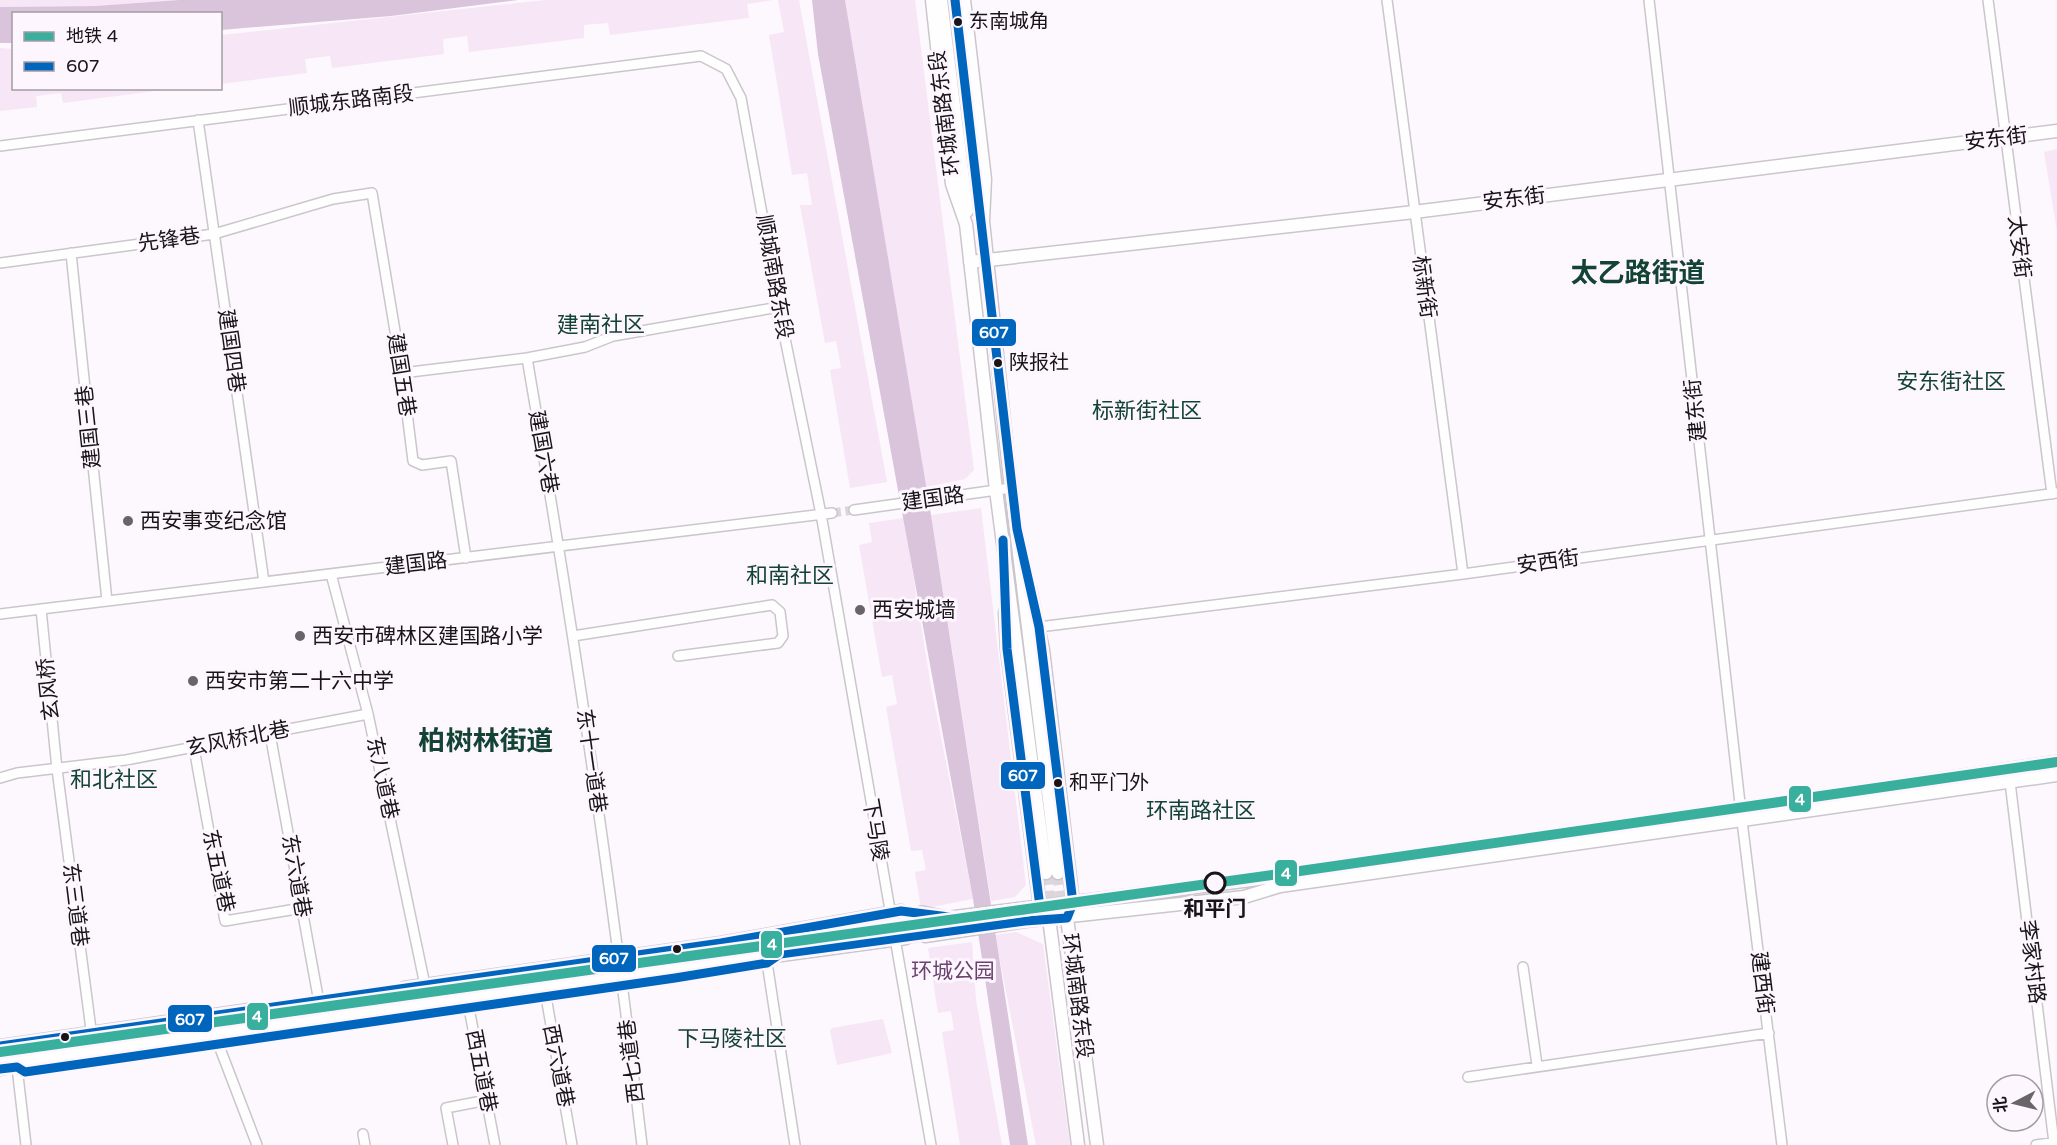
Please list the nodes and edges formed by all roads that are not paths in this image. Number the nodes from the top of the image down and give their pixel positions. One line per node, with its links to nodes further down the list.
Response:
1 (932, 0): 17 (main road, 环城南路东段)
2 (941, 0): 17 (main road, 环城南路东段)
3 (955, 0): 16 (main road, 环城南路东段)
4 (964, 0): 16 (main road, 环城南路东段)
5 (1387, 0): 15 (street, 标新街)
6 (1649, 0): 13 (street, 建东街)
7 (1988, 0): 11 (street, 太安街)
8 (701, 56): 9 (street, 顺城东路南段); 23 (street, 顺城南路东段)
9 (198, 120): 12 (street, 顺城东路南段); 18 (street, 建国四巷)
10 (2057, 131): 11 (main road, 安东街)
11 (2005, 139): 13 (main road, 安东街); 28 (street, 太安街)
12 (0, 146)
13 (1670, 179): 15 (main road, 安东街); 34 (street, 建东街)
14 (333, 199): 18 (street, 先锋巷); 25 (street, 建国五巷)
15 (1413, 212): 20 (main road, 安东街); 38 (street, 标新街)
16 (983, 221): 20 (main road, 环城南路东段)
17 (966, 224): 21 (main road, 环城南路东段)
18 (214, 234): 19 (street, 先锋巷); 39 (street, 建国四巷)
19 (71, 253): 22 (street, 先锋巷); 40 (street, 建国三巷)
20 (987, 260): 21 (main road, 安东街); 26 (main road, 环城南路东段)
21 (970, 262): 27 (main road, 环城南路东段)
22 (0, 263)
23 (779, 307): 24 (street); 31 (street, 顺城南路东段)
24 (527, 358): 25 (street); 35 (street, 建国六巷)
25 (402, 373): 36 (street, 建国五巷)
26 (1011, 488): 27 (street, 建国路); 32 (main road, 环城南路东段)
27 (996, 490): 29 (street, 建国路); 33 (main road, 环城南路东段)
28 (2054, 494): 34 (street, 安西街)
29 (854, 510)
30 (832, 513): 31 (street, 建国路)
31 (821, 514): 35 (street, 建国路); 61 (street, 下马陵)
32 (1017, 529): 33 (main road, 环城南路东段); 43 (main road, 环城南路东段)
33 (1003, 533): 57 (main road, 环城南路东段)
34 (1711, 540): 38 (street, 安西街); 54 (street, 建东街)
35 (560, 546): 36 (street, 建国路); 44 (street, 东十一道巷)
36 (466, 558): 37 (street, 建国路)
37 (331, 574): 39 (street, 建国路); 46 (street, 东八道巷)
38 (1463, 574): 43 (street, 安西街)
39 (264, 582): 40 (street, 建国路)
40 (107, 602): 41 (street, 建国路)
41 (41, 609): 42 (street, 建国路); 50 (street, 玄风桥)
42 (0, 614)
43 (1039, 627): 56 (main road, 环城南路东段)
44 (573, 636): 45 (street); 69 (street, 东十一道巷)
45 (678, 656)
46 (368, 714): 47 (street, 玄风桥北巷); 70 (street, 东八道巷)
47 (270, 734): 48 (street, 玄风桥北巷); 58 (street, 东六道巷)
48 (194, 748): 50 (street, 玄风桥北巷); 58 (street, 东五道巷)
49 (2057, 762): 54 (main road)
50 (57, 769): 52 (street, 玄风桥北巷); 75 (street, 东三道巷)
51 (2057, 774): 53 (main road)
52 (0, 778)
53 (2010, 782): 55 (main road); 85 (street, 李家村路)
54 (1740, 807): 55 (street, 建东街); 56 (main road)
55 (1742, 821): 63 (main road); 74 (street, 建西街)
56 (1073, 903): 57 (main road); 63 (main road, 环城南路东段)
57 (1040, 907): 59 (main road); 62 (main road, 环城南路东段)
58 (302, 908): 73 (street, 东六道巷)
59 (1023, 915): 62 (main road); 64 (main road)
60 (922, 916): 64 (main road)
61 (896, 918): 66 (street, 下马陵); 69 (main road)
62 (1049, 918): 63 (main road); 95 (main road, 环城南路东段)
63 (1067, 918): 96 (main road, 环城南路东段)
64 (958, 925): 65 (main road)
65 (925, 936)
66 (900, 939): 67 (main road); 94 (street, 下马陵)
67 (766, 959): 69 (main road); 93 (street)
68 (1523, 967): 79 (street)
69 (621, 972): 70 (main road); 71 (main road); 73 (main road); 92 (street, 西七道巷)
70 (425, 985): 73 (main road)
71 (545, 992): 72 (main road); 91 (street, 西六道巷)
72 (468, 1002): 73 (main road); 76 (street); 83 (street, 西五道巷)
73 (320, 1009): 75 (main road); 76 (main road)
74 (1769, 1033): 79 (street); 97 (street, 建西街)
75 (92, 1037): 77 (main road); 78 (main road)
76 (216, 1039): 80 (main road); 87 (street)
77 (0, 1046)
78 (0, 1057)
79 (1537, 1065): 82 (street)
80 (17, 1067): 81 (main road); 86 (street)
81 (0, 1069)
82 (1468, 1077)
83 (487, 1100): 89 (street); 90 (street, 西五道巷)
84 (363, 1134): 88 (street)
85 (2056, 1143): 98 (street)
86 (26, 1145)
87 (257, 1145)
88 (365, 1145)
89 (453, 1145)
90 (495, 1145)
91 (572, 1145)
92 (642, 1145)
93 (795, 1145)
94 (931, 1145)
95 (1078, 1145)
96 (1097, 1145)
97 (1782, 1145)
98 (2036, 1145)

